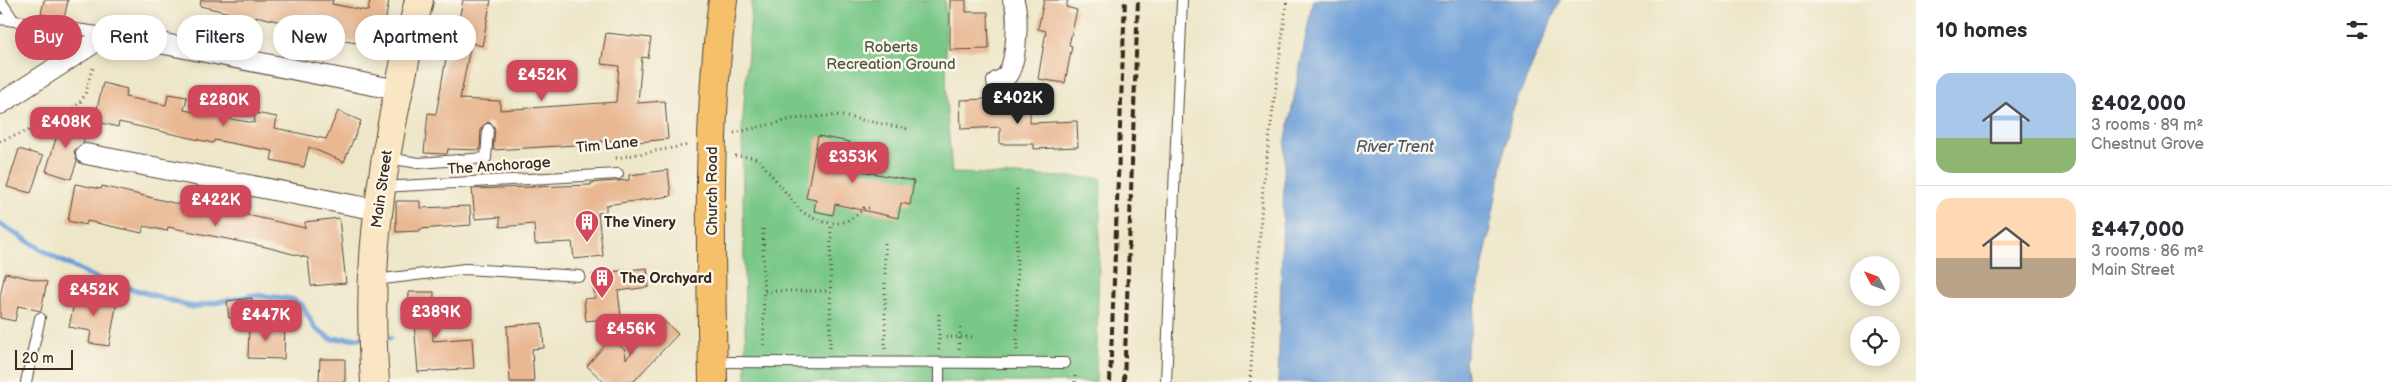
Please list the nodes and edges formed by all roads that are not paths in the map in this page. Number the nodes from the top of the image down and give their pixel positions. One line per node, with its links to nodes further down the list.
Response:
1 (0, 0): 7 (lane)
2 (419, 0): 12 (street, Main Street)
3 (723, 0): 24 (main road, Church Road)
4 (1013, 0): 11 (street)
5 (1182, 0): 28 (lane)
6 (0, 19): 7 (lane)
7 (14, 21): 8 (lane)
8 (92, 31)
9 (92, 44): 13 (street)
10 (167, 44): 12 (street)
11 (997, 82)
12 (398, 90): 16 (street, Main Street)
13 (0, 104)
14 (488, 129): 16 (lane)
15 (86, 154): 18 (street)
16 (386, 158): 18 (street, Main Street)
17 (618, 174): 18 (lane, The Anchorage)
18 (380, 198): 20 (street, Main Street)
19 (580, 276): 20 (lane)
20 (372, 281): 26 (street, Main Street)
21 (40, 318): 25 (lane)
22 (939, 362): 23 (lane); 24 (lane); 27 (lane)
23 (1065, 363)
24 (713, 372)
25 (26, 382)
26 (375, 382)
27 (939, 382)
28 (1166, 382)

